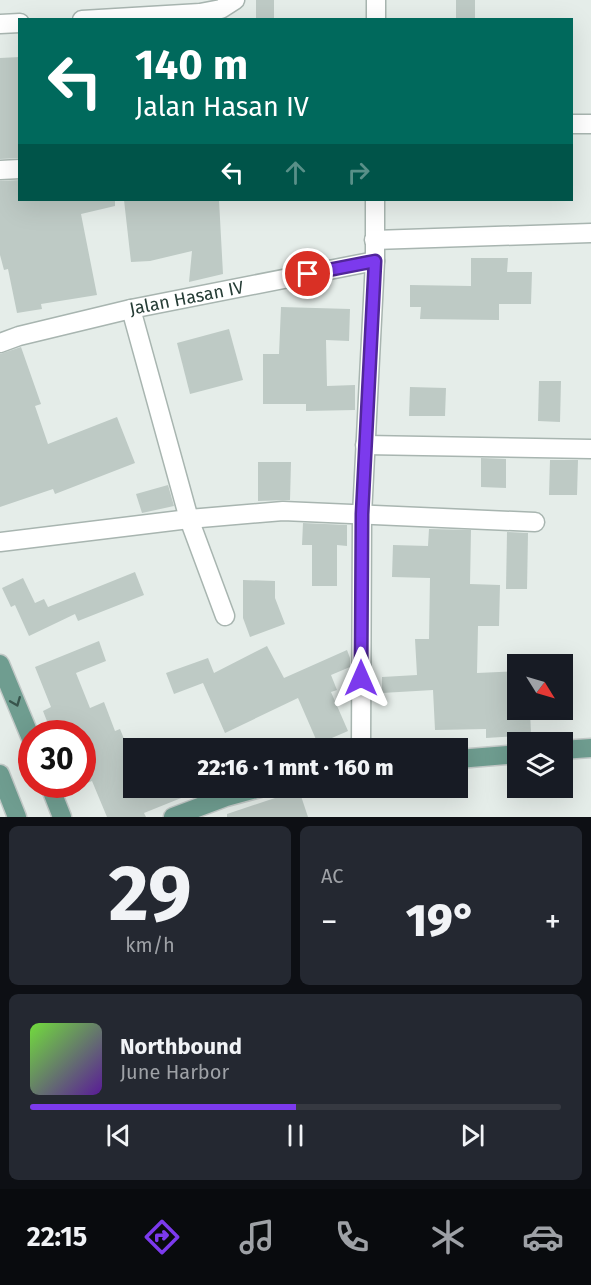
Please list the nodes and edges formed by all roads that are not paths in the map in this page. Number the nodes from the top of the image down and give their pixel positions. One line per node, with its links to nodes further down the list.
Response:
1 (235, 0): 3 (street)
2 (376, 0): 4 (street)
3 (116, 18)
4 (376, 18)
5 (18, 23): 6 (street)
6 (0, 24)
7 (573, 124): 8 (street)
8 (591, 124)
9 (18, 169): 10 (street)
10 (0, 170)
11 (375, 201): 13 (street)
12 (591, 233): 13 (street)
13 (374, 240): 14 (street)
14 (375, 261): 15 (street, Jalan Hasan IV); 17 (street)
15 (131, 309): 16 (street, Jalan Hasan IV); 20 (street)
16 (0, 343)
17 (365, 445): 18 (street); 19 (street)
18 (591, 449)
19 (362, 514): 20 (street); 21 (street); 26 (street)
20 (189, 519): 22 (street); 23 (street)
21 (536, 522)
22 (0, 542)
23 (225, 616)
24 (0, 664): 25 (main road, one-way to 25)
25 (23, 720)
26 (361, 738)
27 (591, 748): 28 (main road)
28 (573, 749)
29 (507, 755): 30 (main road)
30 (468, 758)
31 (0, 774): 34 (main road)
32 (55, 798): 35 (main road)
33 (223, 798): 36 (main road)
34 (17, 817)
35 (62, 817)
36 (173, 817)

